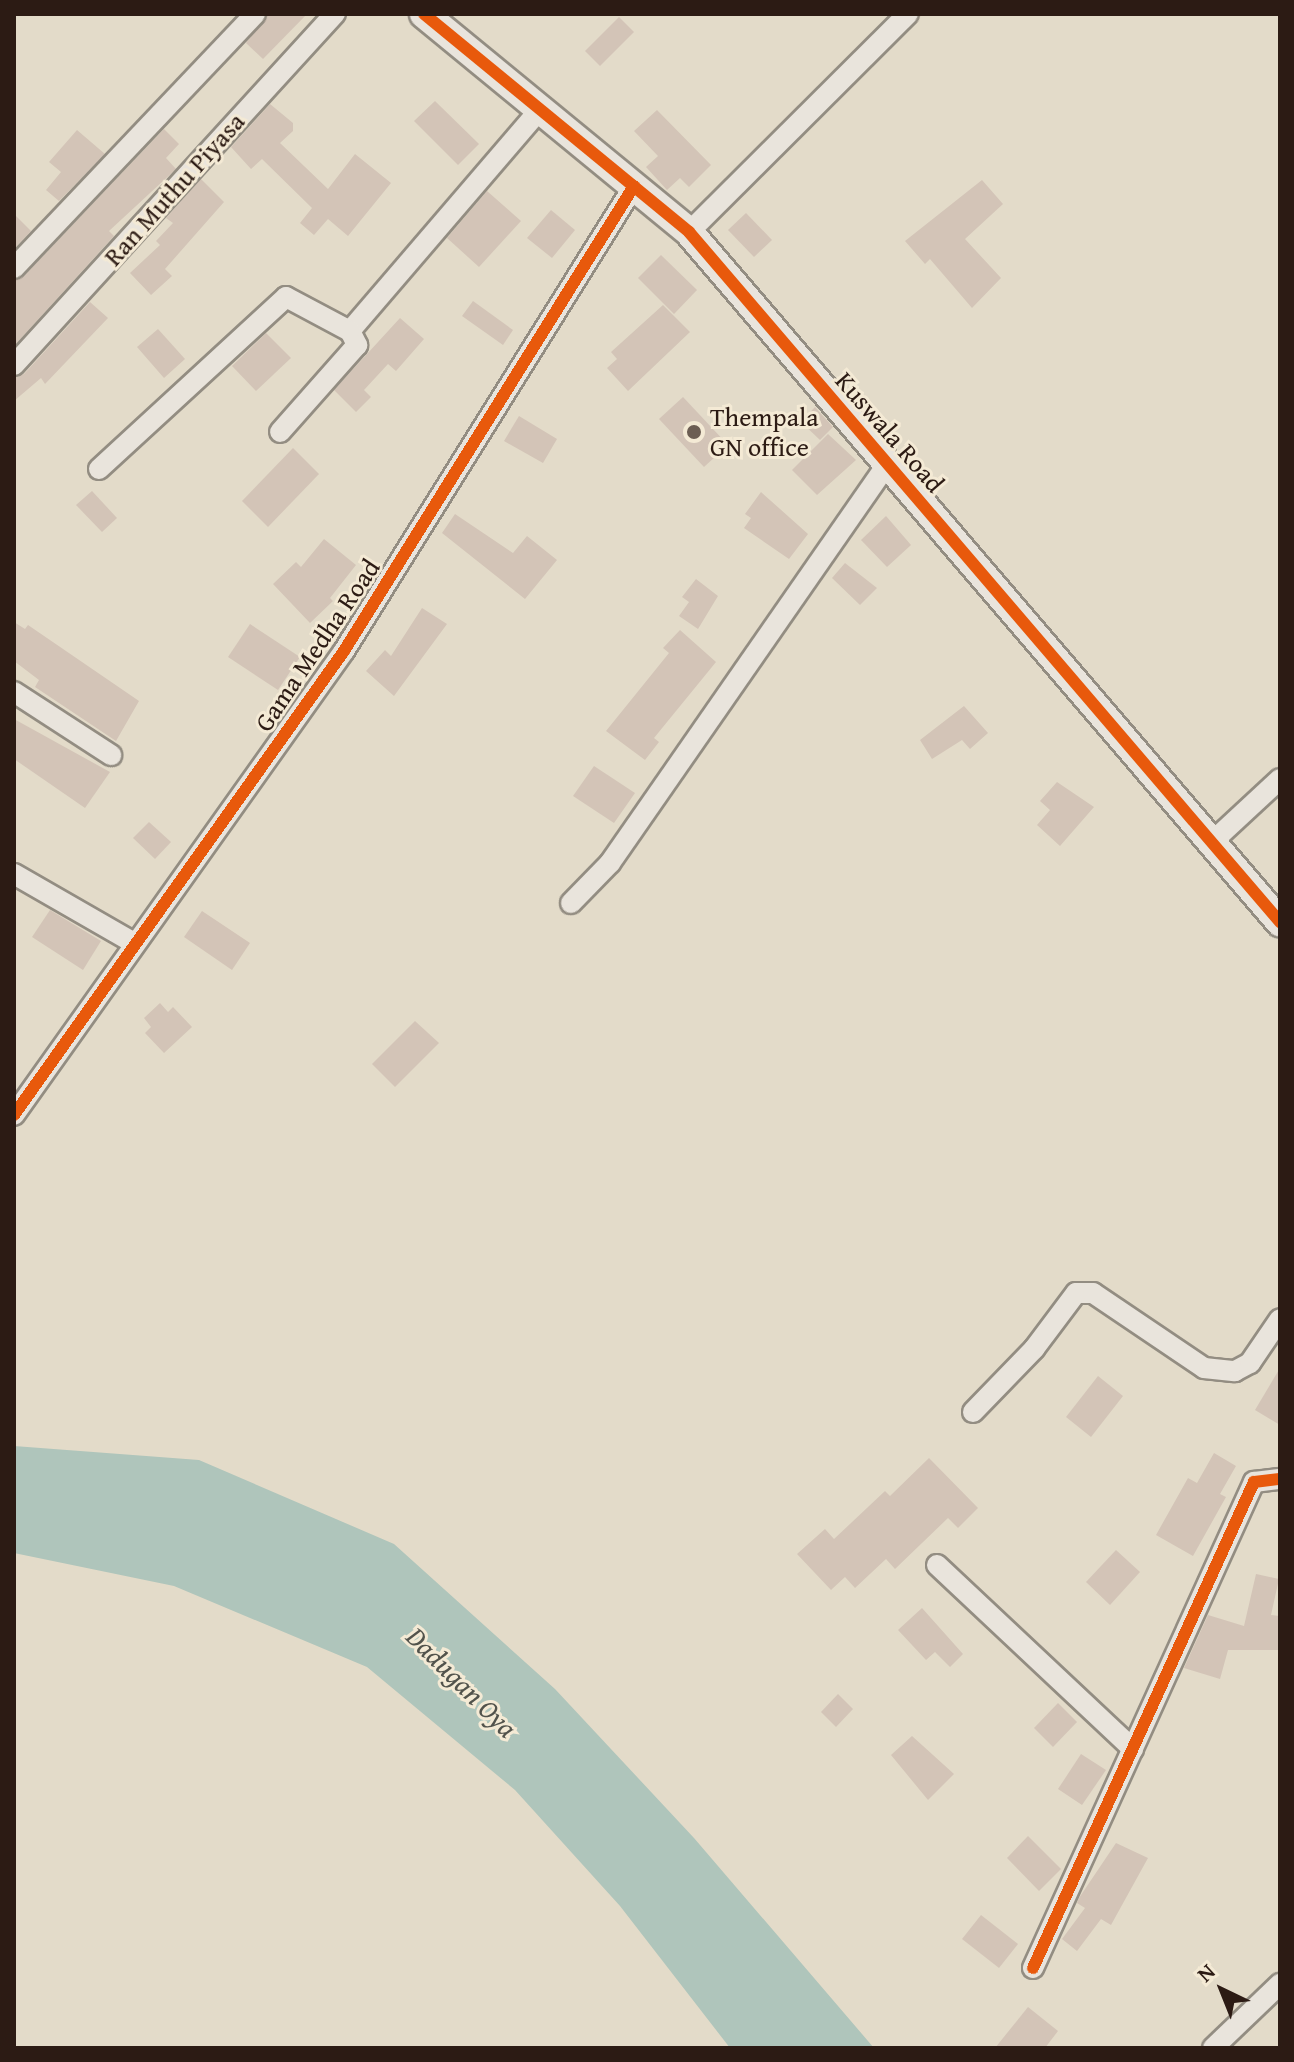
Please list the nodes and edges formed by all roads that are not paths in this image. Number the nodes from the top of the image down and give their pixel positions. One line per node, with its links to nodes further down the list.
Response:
1 (255, 14): 8 (street)
2 (335, 14): 10 (street, Ran Muthu Piyasa)
3 (424, 14): 5 (street, Kuswala Road)
4 (908, 14): 7 (street)
5 (540, 109): 6 (street, Kuswala Road); 9 (street)
6 (634, 186): 7 (street, Kuswala Road); 21 (street, Gama Medha Road)
7 (689, 232): 12 (street, Kuswala Road)
8 (14, 268)
9 (350, 331): 11 (street); 13 (street)
10 (14, 365)
11 (280, 432)
12 (888, 463): 17 (street, Kuswala Road); 19 (street)
13 (99, 469)
14 (14, 692): 15 (street)
15 (111, 755)
16 (1280, 779): 17 (street)
17 (1213, 841): 20 (street, Kuswala Road)
18 (14, 874): 21 (street)
19 (571, 903)
20 (1280, 922)
21 (134, 943): 22 (street, Gama Medha Road)
22 (14, 1115)
23 (1280, 1319): 24 (street)
24 (973, 1412)
25 (1280, 1479): 27 (street)
26 (937, 1565): 27 (street)
27 (1133, 1749): 28 (street)
28 (1033, 1968)
29 (1280, 1984): 30 (street)
30 (1213, 2048)

